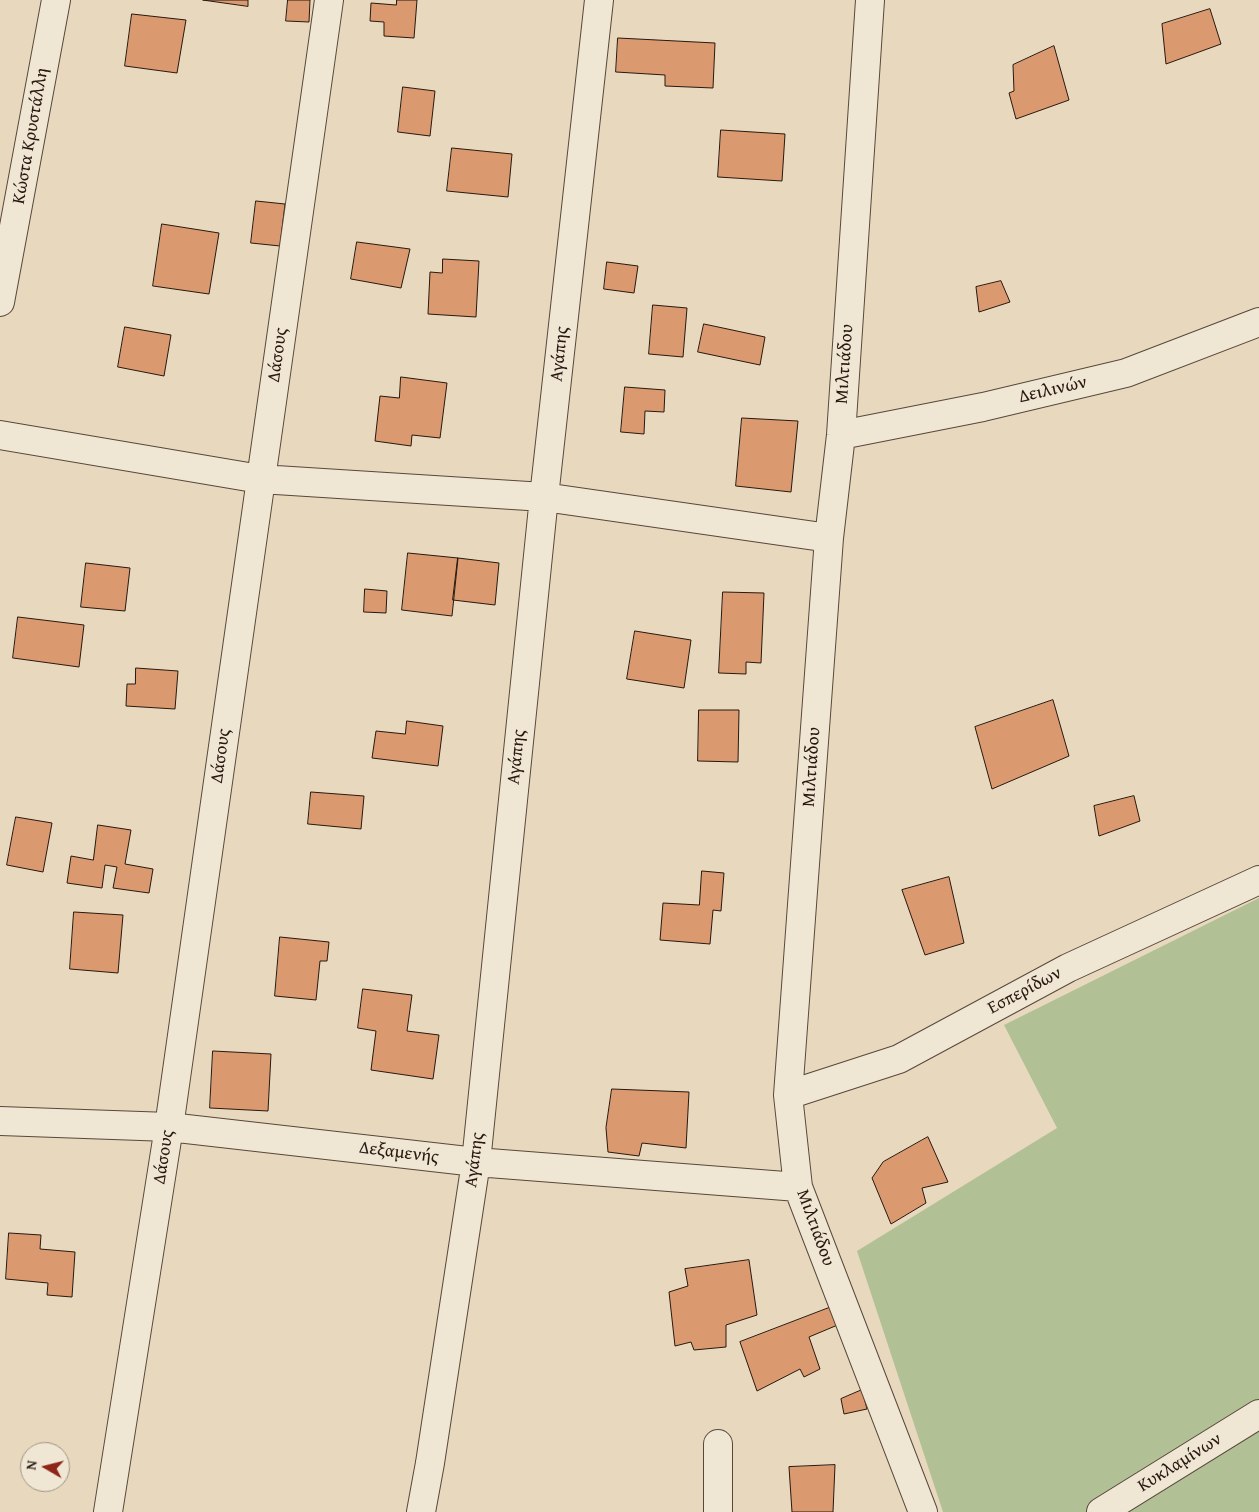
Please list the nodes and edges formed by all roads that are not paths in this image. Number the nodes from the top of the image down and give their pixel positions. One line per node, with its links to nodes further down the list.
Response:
1 (56, 0): 5 (street, Κώστα Κρυστάλλη)
2 (329, 0): 9 (street, Δάσους)
3 (599, 0): 10 (street, Αγάπης)
4 (870, 0): 8 (street, Μιλτιάδου)
5 (0, 302)
6 (1259, 322): 8 (street, Δειλινών)
7 (0, 435): 9 (street)
8 (841, 435): 11 (street, Μιλτιάδου)
9 (260, 479): 10 (street); 15 (street, Δάσους)
10 (544, 497): 11 (street); 16 (street, Αγάπης)
11 (829, 538): 13 (street, Μιλτιάδου)
12 (1259, 880): 13 (street, Εσπερίδων)
13 (788, 1095): 17 (street, Μιλτιάδου)
14 (0, 1121): 15 (street, Δεξαμενής)
15 (169, 1127): 16 (street, Δεξαμενής); 20 (street, Δάσους)
16 (476, 1162): 17 (street, Δεξαμενής); 21 (street, Αγάπης)
17 (798, 1187): 23 (street, Μιλτιάδου)
18 (1259, 1414): 24 (street, Κυκλαμίνων)
19 (718, 1444): 22 (street)
20 (108, 1512)
21 (421, 1512)
22 (718, 1512)
23 (923, 1512)
24 (1102, 1512)

